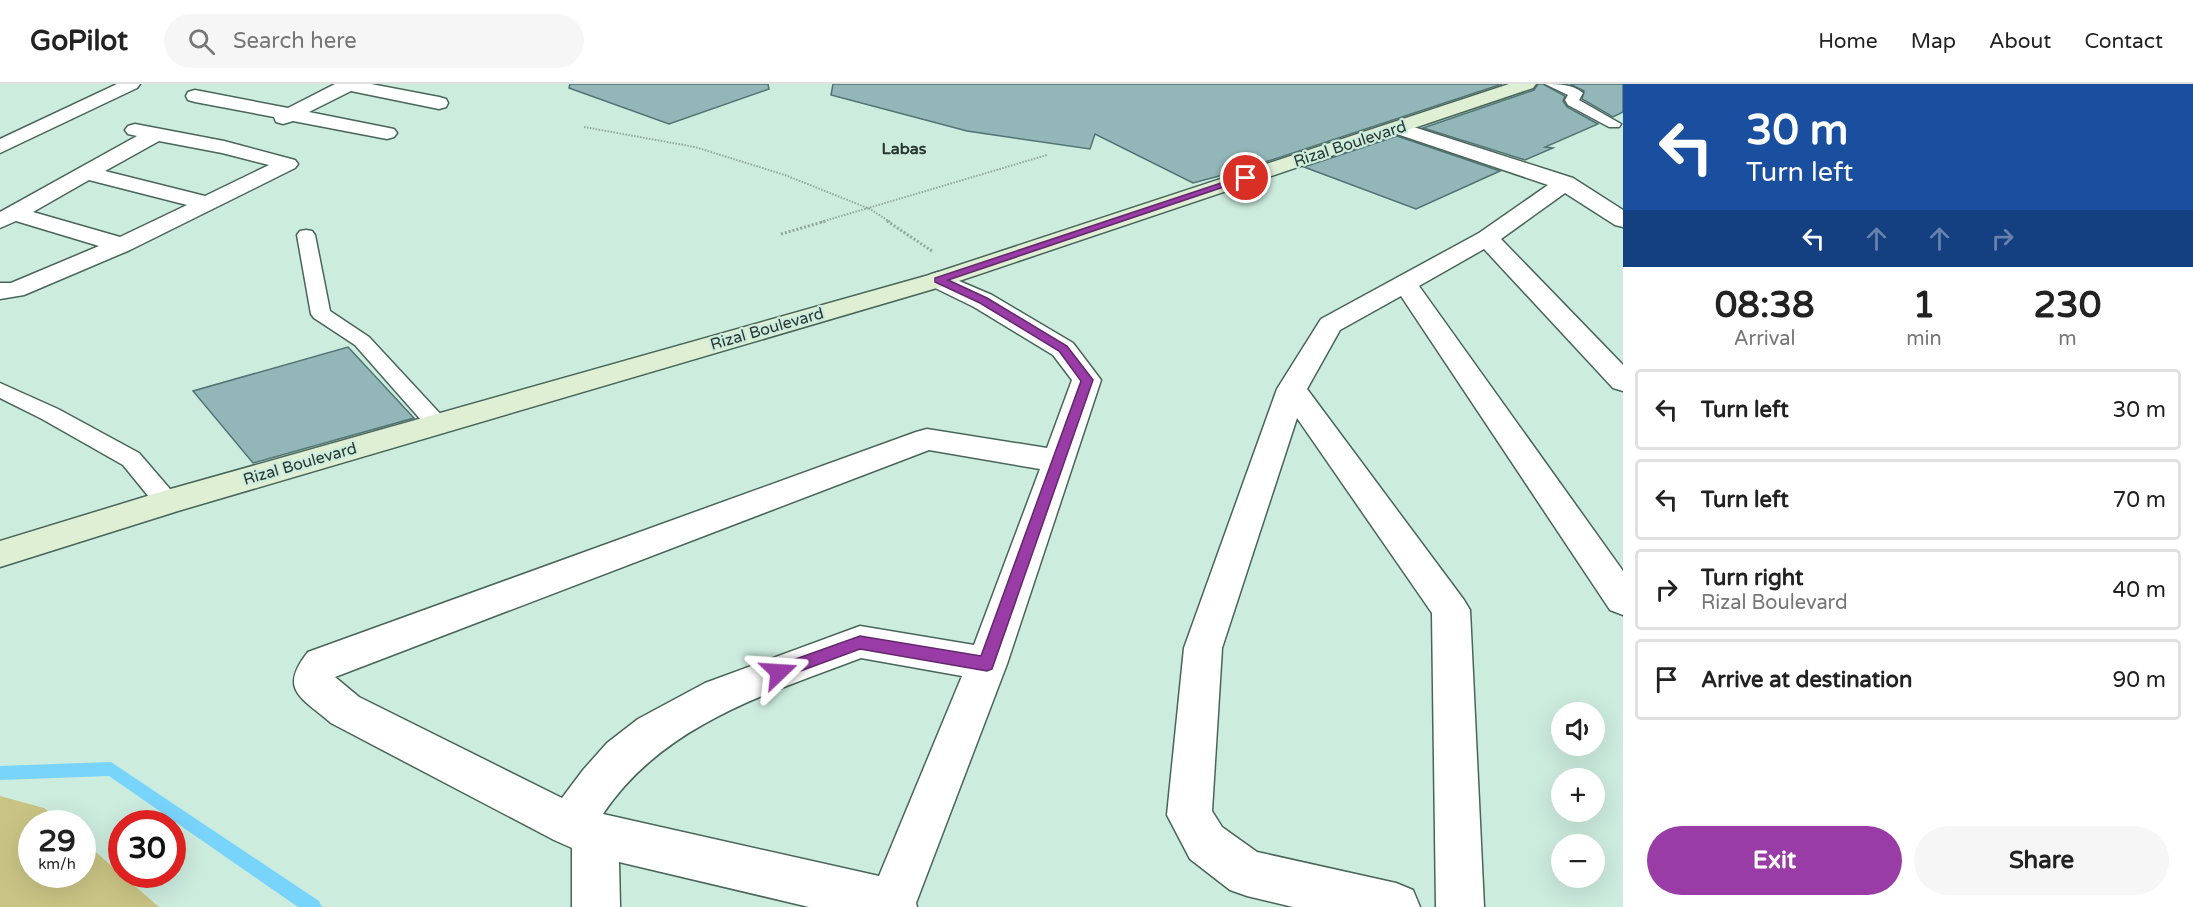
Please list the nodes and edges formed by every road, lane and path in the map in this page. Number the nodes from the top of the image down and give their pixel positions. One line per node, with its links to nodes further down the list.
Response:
1 (131, 84): 14 (street)
2 (348, 84): 6 (street); 7 (street)
3 (1527, 84): 11 (main road, Rizal Boulevard)
4 (1552, 84): 8 (lane)
5 (195, 96): 7 (street)
6 (439, 102)
7 (290, 114): 12 (street); 15 (street)
8 (1614, 124)
9 (584, 127): 20 (path)
10 (128, 128): 13 (street)
11 (1398, 128): 18 (street); 27 (main road, Rizal Boulevard)
12 (387, 133)
13 (156, 134): 15 (street); 17 (street)
14 (0, 147)
15 (224, 147): 19 (street)
16 (1047, 154): 20 (path)
17 (87, 173): 19 (street); 22 (street)
18 (1565, 183): 21 (street); 25 (street)
19 (207, 204): 26 (street)
20 (870, 209): 23 (path); 27 (path)
21 (1622, 217)
22 (8, 218): 26 (street)
23 (781, 234)
24 (306, 235): 33 (lane)
25 (1487, 238): 28 (street); 30 (street)
26 (122, 245): 29 (street)
27 (950, 276): 33 (main road, Rizal Boulevard); 34 (street)
28 (1404, 282): 31 (street); 37 (street)
29 (0, 291)
30 (1623, 382)
31 (1292, 389): 42 (street); 43 (street)
32 (0, 390): 35 (lane)
33 (437, 424): 35 (main road, Rizal Boulevard)
34 (1058, 461): 38 (street); 39 (street)
35 (167, 502): 36 (main road, Rizal Boulevard)
36 (0, 554)
37 (1623, 600)
38 (987, 664): 39 (street); 40 (street)
39 (582, 829): 40 (street); 41 (street)
40 (892, 905)
41 (596, 907)
42 (1396, 907)
43 (1460, 907)

